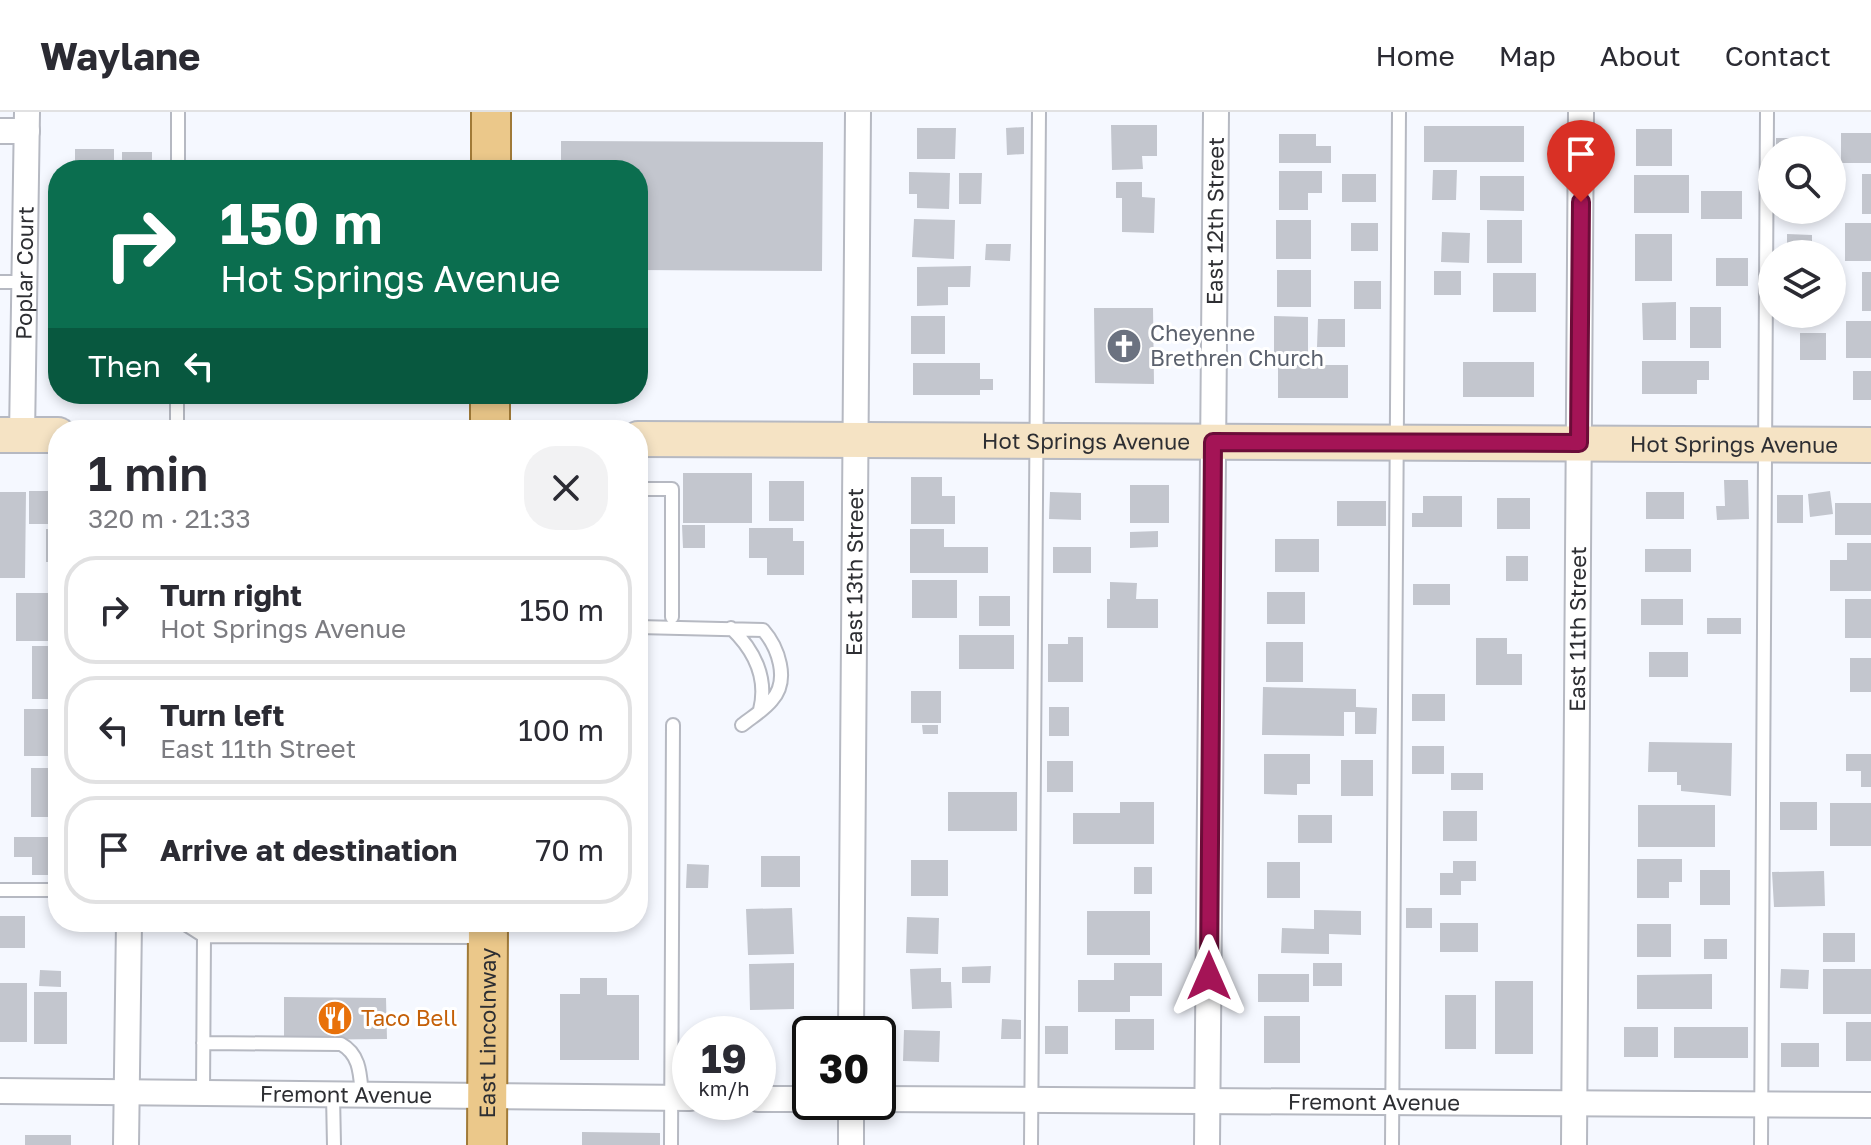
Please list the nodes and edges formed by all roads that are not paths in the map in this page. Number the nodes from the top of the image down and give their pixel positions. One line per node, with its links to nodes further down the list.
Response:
1 (178, 112): 11 (lane)
2 (491, 112): 12 (main road)
3 (858, 112): 17 (street, East 13th Street)
4 (1039, 112): 18 (lane)
5 (1216, 112): 19 (street, East 12th Street)
6 (1399, 112): 20 (lane)
7 (1581, 112): 21 (street, East 11th Street)
8 (1767, 112): 22 (lane)
9 (27, 121): 10 (street); 13 (street, Poplar Court)
10 (0, 131)
11 (178, 160)
12 (491, 160)
13 (12, 282): 14 (street, Poplar Court)
14 (11, 435): 15 (street)
15 (48, 435)
16 (648, 439): 17 (street, Hot Springs Avenue)
17 (856, 440): 18 (street, Hot Springs Avenue); 39 (street, East 13th Street)
18 (1036, 441): 19 (street, Hot Springs Avenue); 49 (lane)
19 (1213, 442): 20 (street, Hot Springs Avenue); 50 (street, East 12th Street)
20 (1397, 443): 21 (street, Hot Springs Avenue); 51 (lane)
21 (1579, 443): 22 (street, Hot Springs Avenue); 52 (street, East 11th Street)
22 (1765, 444): 23 (street, Hot Springs Avenue); 53 (lane)
23 (1871, 445)
24 (648, 489): 25 (lane)
25 (672, 617)
26 (648, 627): 27 (lane)
27 (731, 628): 28 (lane); 28 (lane)
28 (760, 710): 30 (lane)
29 (673, 725): 38 (lane)
30 (742, 725)
31 (0, 890): 32 (lane)
32 (48, 890)
33 (129, 932): 42 (street)
34 (198, 932): 37 (lane)
35 (366, 932): 37 (lane)
36 (488, 932): 46 (main road, East Lincolnway)
37 (204, 936): 40 (lane)
38 (679, 1016)
39 (851, 1016)
40 (203, 1043): 43 (lane); 45 (lane)
41 (0, 1091): 42 (street, Fremont Avenue)
42 (126, 1092): 43 (street, Fremont Avenue); 57 (street)
43 (203, 1093): 44 (street, Fremont Avenue)
44 (333, 1095): 45 (street, Fremont Avenue); 58 (lane)
45 (362, 1096): 46 (street, Fremont Avenue)
46 (487, 1097): 47 (street, Fremont Avenue); 59 (main road, East Lincolnway)
47 (672, 1098)
48 (896, 1099): 49 (street, Fremont Avenue)
49 (1032, 1100): 50 (street, Fremont Avenue); 62 (lane)
50 (1208, 1101): 51 (street, Fremont Avenue); 63 (street, East 12th Street)
51 (1392, 1103): 52 (street, Fremont Avenue); 64 (lane)
52 (1574, 1104): 53 (street, Fremont Avenue); 65 (street, East 11th Street)
53 (1761, 1105): 54 (street, Fremont Avenue); 66 (lane)
54 (1871, 1105)
55 (676, 1120): 60 (lane)
56 (851, 1120): 61 (street)
57 (126, 1145)
58 (334, 1145)
59 (487, 1145)
60 (671, 1145)
61 (851, 1145)
62 (1031, 1145)
63 (1207, 1145)
64 (1392, 1145)
65 (1574, 1145)
66 (1761, 1145)

